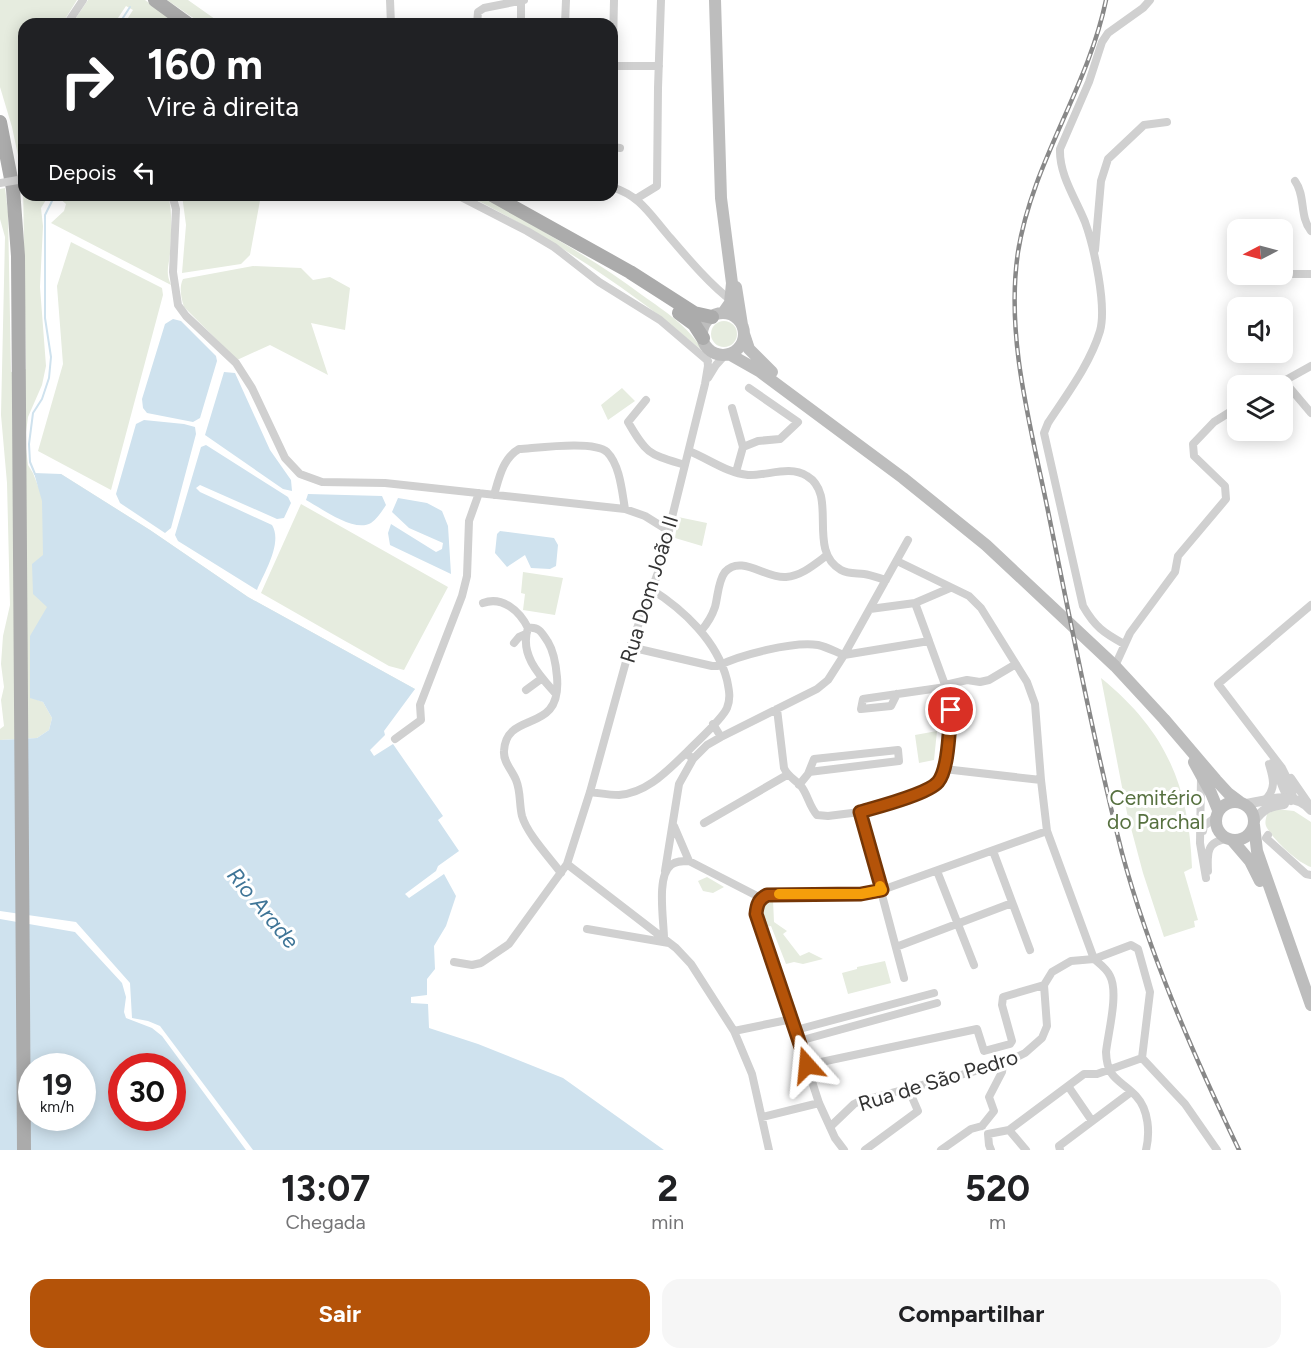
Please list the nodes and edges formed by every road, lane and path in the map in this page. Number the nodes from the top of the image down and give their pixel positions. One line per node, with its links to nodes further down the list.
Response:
1 (83, 0): 10 (street)
2 (155, 0): 11 (main road)
3 (390, 0): 12 (street)
4 (566, 0): 15 (street)
5 (614, 0): 16 (street)
6 (661, 0): 18 (street)
7 (715, 0): 31 (main road)
8 (1150, 0): 32 (street)
9 (523, 1): 13 (street); 14 (street)
10 (71, 18)
11 (180, 18)
12 (391, 18)
13 (478, 18)
14 (522, 18)
15 (565, 18)
16 (614, 18)
17 (618, 66): 18 (street)
18 (659, 66): 25 (street)
19 (0, 122): 153 (main road)
20 (1167, 122): 32 (street)
21 (18, 180): 23 (street, bridge)
22 (1295, 181): 29 (street)
23 (0, 183)
24 (618, 189): 25 (street)
25 (640, 200): 35 (street)
26 (174, 201): 55 (street)
27 (469, 201): 40 (street)
28 (503, 201): 30 (main road)
29 (1311, 231)
30 (584, 247): 36 (main road); 38 (main road)
31 (729, 257): 35 (main road); 35 (main road)
32 (1095, 257): 74 (street)
33 (1293, 274): 34 (street)
34 (1311, 274)
35 (734, 301): 36 (main road); 37 (main road)
36 (718, 315): 37 (main road); 38 (main road)
37 (743, 330): 39 (main road); 50 (main road)
38 (705, 342): 39 (main road); 40 (street)
39 (727, 354): 43 (street); 50 (main road)
40 (708, 361): 43 (street)
41 (1311, 366): 42 (street)
42 (1293, 376)
43 (705, 384): 52 (street, Rua Dom João II)
44 (749, 388): 51 (street)
45 (1293, 392): 48 (street)
46 (646, 400): 53 (street)
47 (732, 408): 51 (street)
48 (1311, 413)
49 (1227, 414): 79 (street)
50 (839, 430): 79 (main road)
51 (743, 447): 54 (street)
52 (688, 451): 53 (street, Rua Dom João II); 54 (street)
53 (685, 465): 58 (street, Rua Dom João II)
54 (736, 472): 60 (street)
55 (478, 493): 56 (street); 89 (street)
56 (494, 495): 57 (street); 57 (street)
57 (625, 509): 58 (street)
58 (669, 531): 64 (street, Rua Dom João II)
59 (908, 540): 61 (street)
60 (826, 556): 62 (street); 71 (street)
61 (897, 561): 62 (street); 63 (street)
62 (886, 580): 68 (street)
63 (950, 588): 66 (street); 78 (street)
64 (651, 589): 71 (street); 75 (street, Rua Dom João II)
65 (483, 603): 70 (street)
66 (915, 603): 68 (street); 72 (street)
67 (1311, 605): 90 (street)
68 (870, 609): 76 (street)
69 (516, 624): 70 (street)
70 (526, 629): 73 (street); 80 (street); 83 (street)
71 (701, 631): 77 (street)
72 (929, 641): 76 (street); 81 (street)
73 (514, 643)
74 (1124, 644)
75 (630, 647): 77 (street); 97 (street, Rua Dom João II)
76 (844, 655): 77 (street); 85 (street)
77 (723, 664): 86 (street)
78 (1016, 664): 81 (street); 95 (street)
79 (1116, 666): 87 (main road)
80 (541, 679): 82 (street); 83 (street)
81 (946, 686): 84 (street); 92 (street)
82 (526, 690)
83 (556, 694): 115 (street)
84 (897, 694)
85 (777, 709): 88 (street); 94 (street)
86 (713, 724): 88 (street); 91 (street)
87 (1178, 735): 99 (main road); 103 (main road); 110 (street)
88 (721, 737): 91 (street)
89 (395, 739)
90 (1265, 746): 98 (street); 100 (street); 101 (street)
91 (690, 756): 97 (street); 106 (street)
92 (944, 769): 95 (street); 102 (street)
93 (809, 772): 93 (street); 96 (street)
94 (787, 775): 96 (street); 104 (street)
95 (1041, 780): 107 (street)
96 (799, 785): 102 (street)
97 (590, 792): 113 (street, Rua Dom João II)
98 (1265, 800): 99 (street); 100 (street)
99 (1243, 803): 103 (main road); 105 (main road)
100 (1290, 803): 101 (street); 105 (street)
101 (1311, 811)
102 (860, 812): 118 (street)
103 (1217, 813): 109 (main road); 110 (street)
104 (704, 823)
105 (1254, 823): 109 (main road); 122 (main road)
106 (674, 826): 112 (street); 116 (street)
107 (1047, 831): 111 (street); 127 (street)
108 (1268, 835): 117 (street)
109 (1230, 839): 110 (street); 122 (main road)
110 (1200, 843)
111 (993, 850): 114 (street); 120 (street)
112 (689, 861): 116 (street); 119 (street)
113 (567, 864): 115 (street, Rua Dom João II); 124 (street)
114 (937, 870): 118 (street); 121 (street)
115 (561, 873): 128 (street, Rua Dom João II)
116 (664, 874): 124 (street)
117 (1311, 875)
118 (882, 890): 119 (street); 125 (street)
119 (761, 898): 135 (street)
120 (1012, 903): 121 (street); 126 (street)
121 (957, 924): 125 (street); 129 (street)
122 (1284, 927): 134 (main road)
123 (587, 929): 124 (street)
124 (667, 941): 137 (street)
125 (896, 947): 130 (street)
126 (1030, 950)
127 (1094, 959): 131 (street); 139 (street); 142 (street)
128 (454, 962)
129 (974, 965)
130 (904, 978)
131 (1044, 985): 140 (street, Rua de São Pedro); 141 (street)
132 (934, 993): 136 (street)
133 (937, 1003): 138 (street)
134 (1311, 1005)
135 (792, 1018): 136 (street); 137 (street)
136 (796, 1030): 138 (street)
137 (734, 1031): 147 (street)
138 (800, 1041): 141 (street)
139 (1142, 1058): 142 (street); 162 (street)
140 (1003, 1064): 144 (street, Rua de São Pedro); 149 (street)
141 (807, 1065): 146 (street)
142 (1108, 1069): 143 (street); 145 (street)
143 (1068, 1086): 148 (street); 151 (street)
144 (908, 1088): 150 (street, Rua de São Pedro); 156 (street)
145 (1131, 1092): 148 (street); 161 (street)
146 (819, 1103): 147 (street); 150 (street)
147 (762, 1117): 154 (street)
148 (1092, 1121): 160 (street)
149 (982, 1126): 152 (street); 157 (street)
150 (830, 1127): 155 (street)
151 (1009, 1130): 152 (street); 159 (street)
152 (988, 1134): 158 (street)
153 (24, 1150)
154 (769, 1150)
155 (844, 1150)
156 (865, 1150)
157 (941, 1150)
158 (991, 1150)
159 (1026, 1150)
160 (1060, 1150)
161 (1146, 1150)
162 (1217, 1150)

